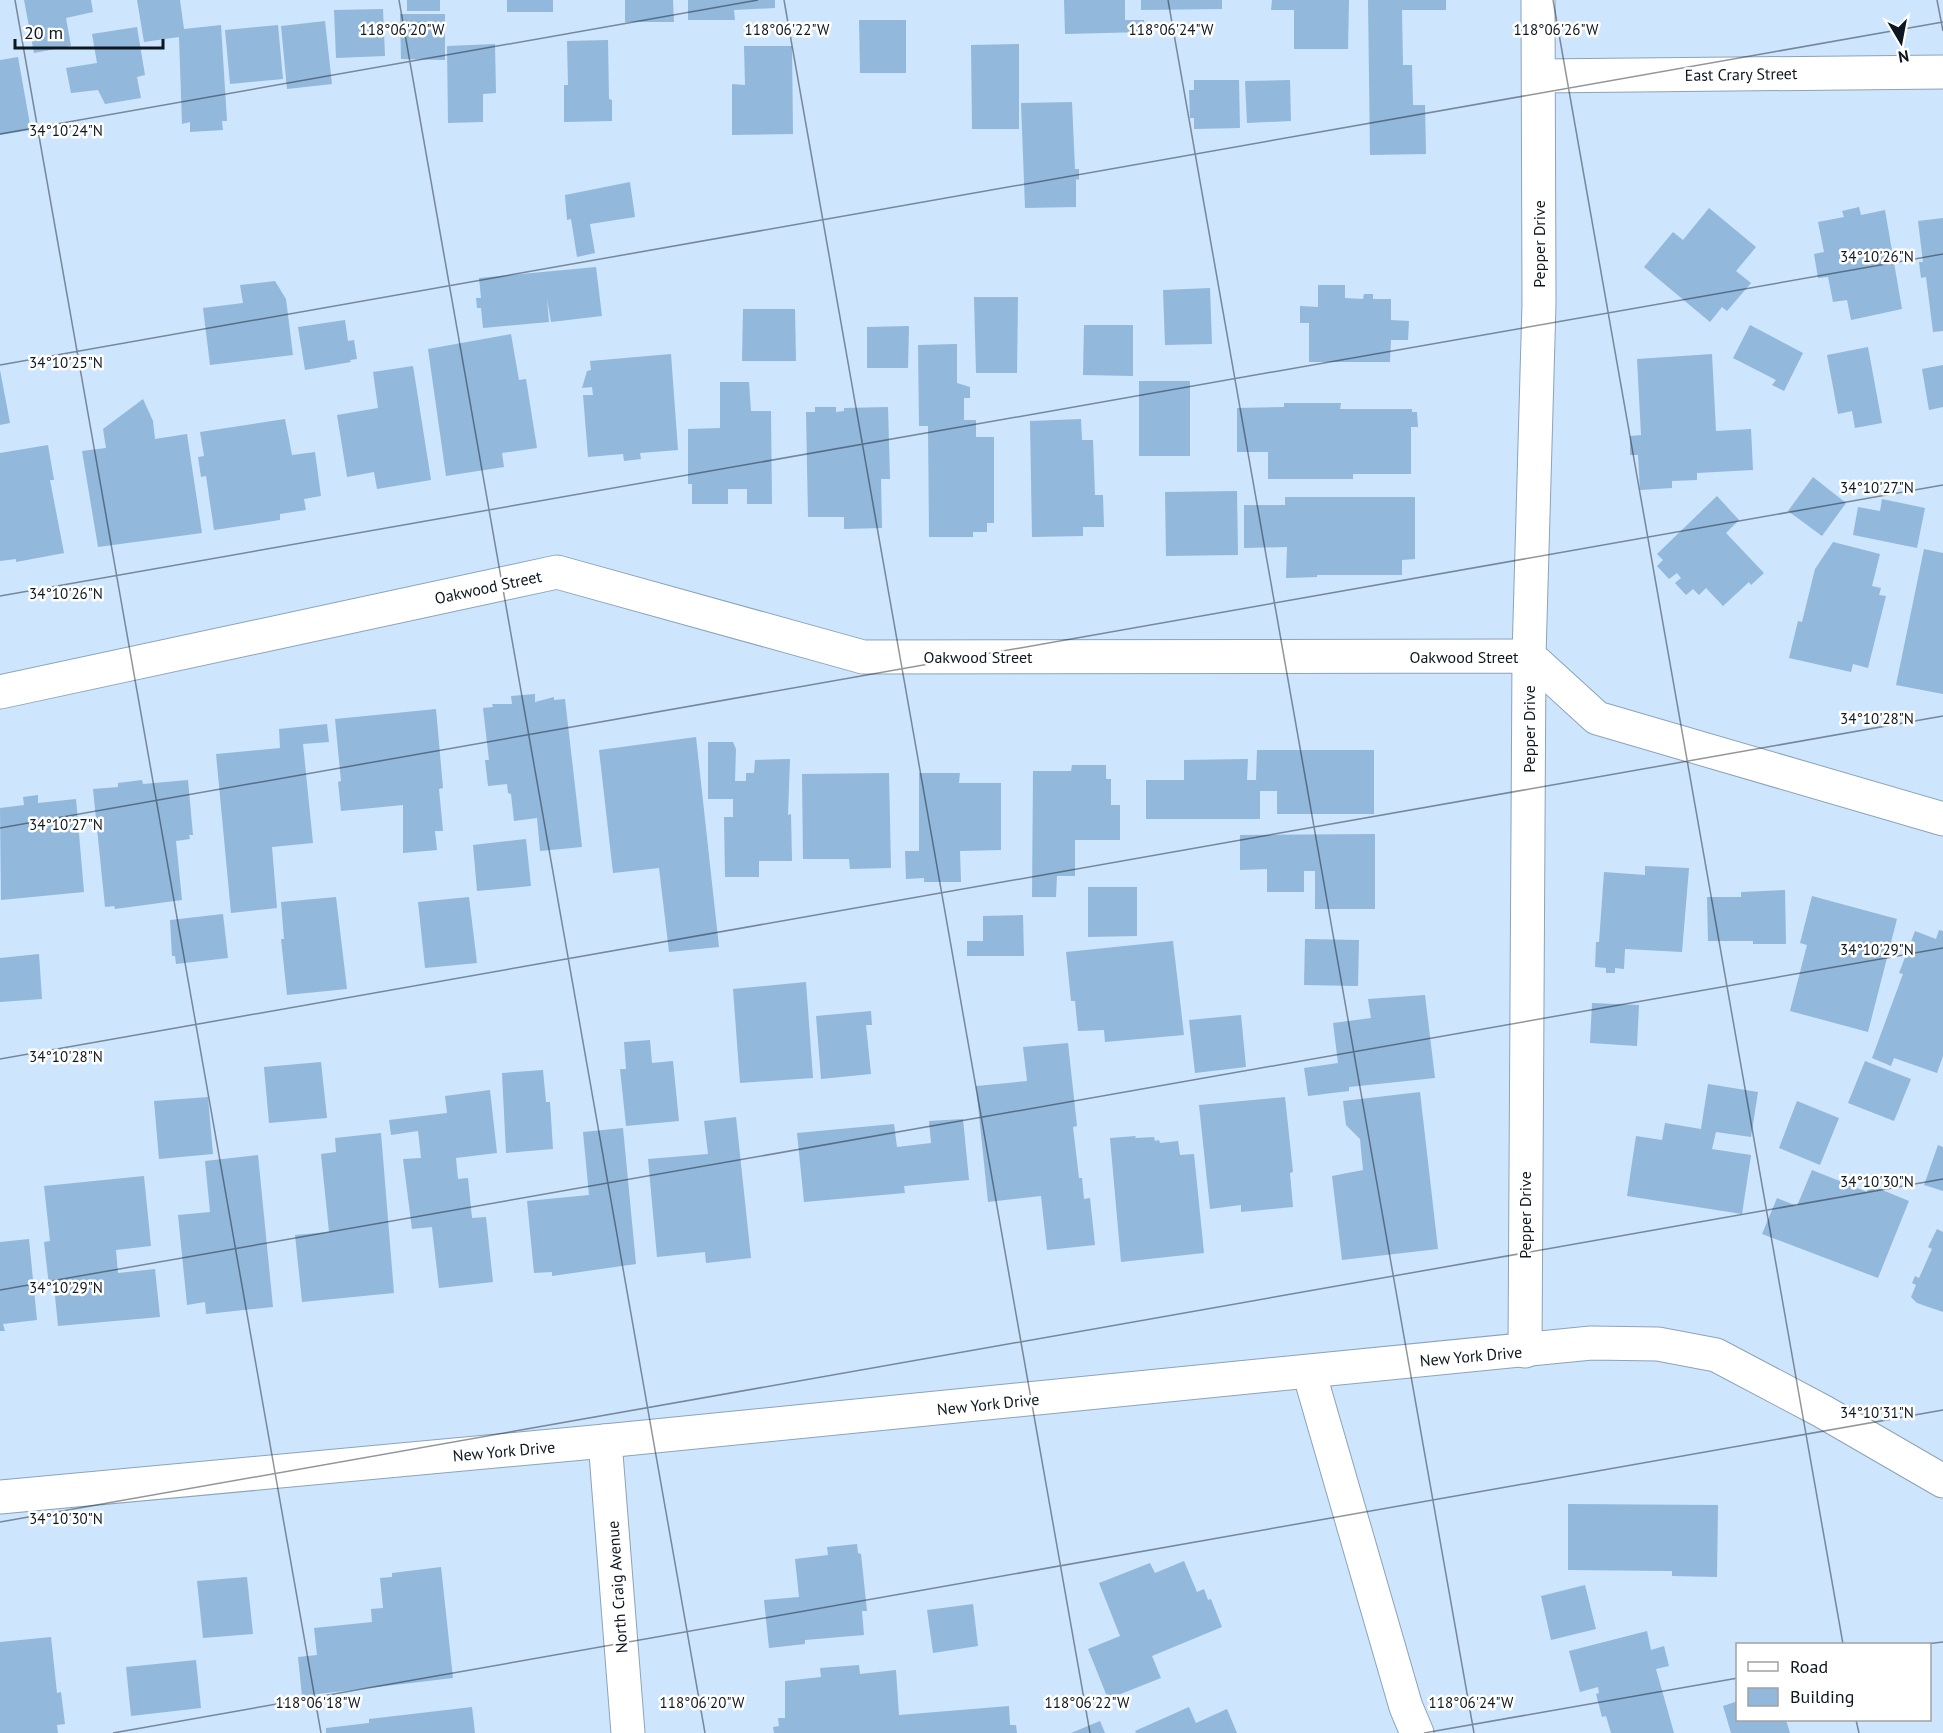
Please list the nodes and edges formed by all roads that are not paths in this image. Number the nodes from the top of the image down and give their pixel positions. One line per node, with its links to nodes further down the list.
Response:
1 (1538, 0): 3 (street, Pepper Drive)
2 (1943, 72): 3 (street, East Crary Street)
3 (1540, 76): 4 (street, Pepper Drive)
4 (1529, 657): 5 (street, Oakwood Street); 6 (street, Oakwood Street); 7 (street, Pepper Drive)
5 (0, 692)
6 (1943, 819)
7 (1525, 1351): 8 (street, New York Drive); 10 (street, New York Drive)
8 (1309, 1372): 9 (street, New York Drive); 13 (street)
9 (605, 1442): 11 (street, New York Drive); 12 (street, North Craig Avenue)
10 (1943, 1480)
11 (0, 1497)
12 (628, 1733)
13 (1417, 1733)

